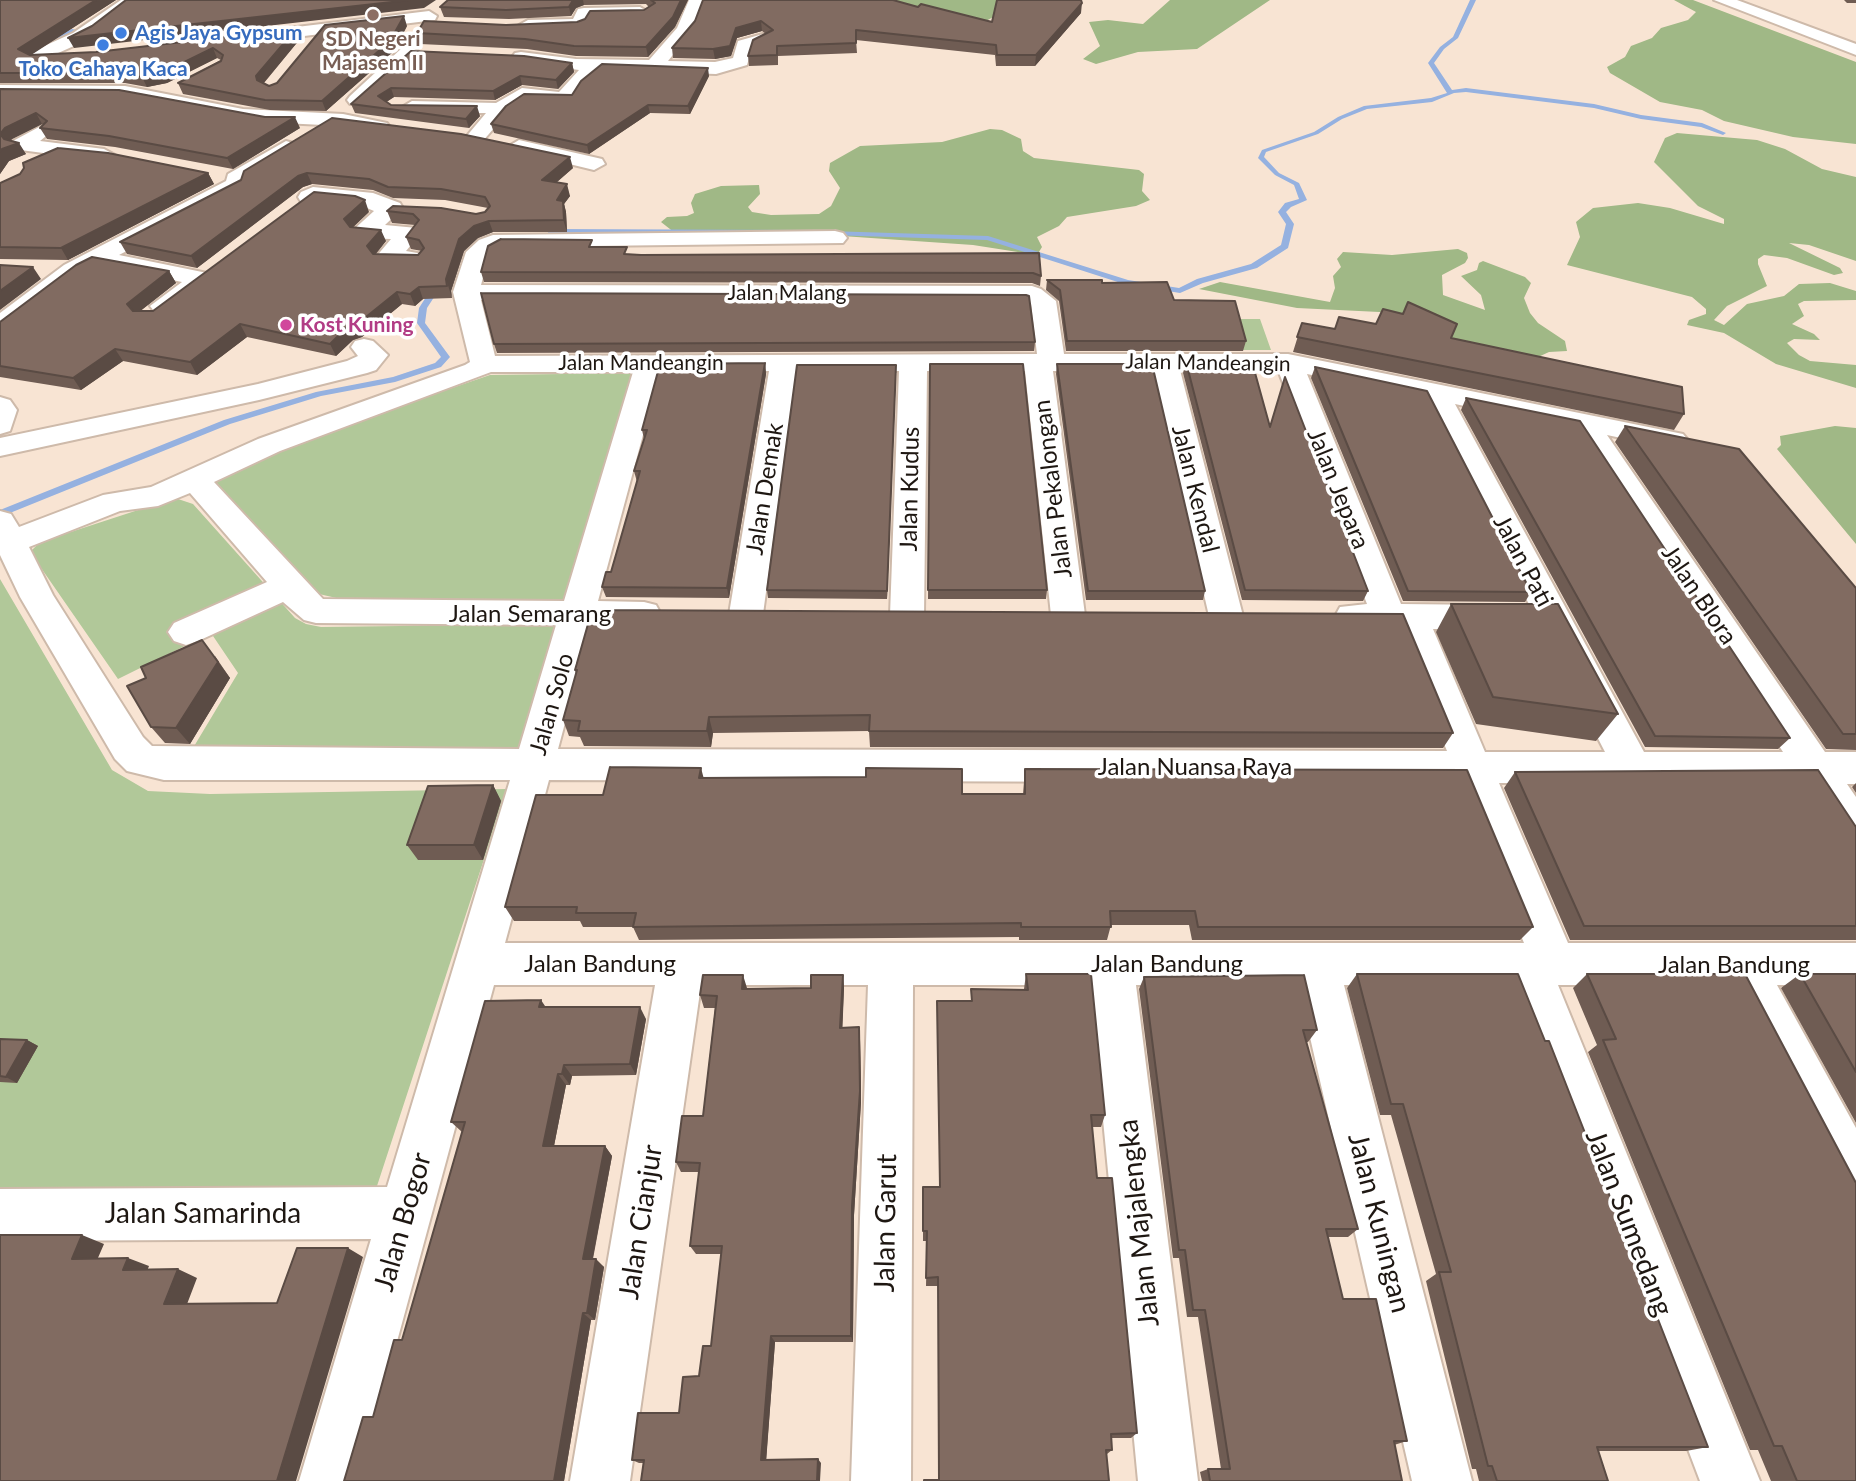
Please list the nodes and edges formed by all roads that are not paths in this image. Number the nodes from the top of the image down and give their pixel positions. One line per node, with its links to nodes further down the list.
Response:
1 (132, 0): 14 (main road)
2 (1722, 0): 11 (main road)
3 (696, 1): 4 (main road); 16 (main road)
4 (718, 2)
5 (539, 5): 6 (main road)
6 (646, 12)
7 (321, 29): 9 (main road); 10 (main road); 21 (main road)
8 (763, 39): 16 (main road)
9 (227, 40)
10 (307, 48)
11 (1856, 50)
12 (88, 56): 14 (main road)
13 (500, 56): 15 (main road)
14 (36, 58): 17 (main road)
15 (598, 64): 16 (main road); 24 (main road)
16 (655, 65)
17 (0, 73)
18 (184, 85): 20 (main road)
19 (0, 90): 20 (main road)
20 (150, 95): 25 (main road)
21 (353, 102): 22 (main road); 25 (main road)
22 (375, 105)
23 (397, 107): 24 (main road)
24 (500, 109): 29 (main road)
25 (332, 120): 26 (main road); 35 (main road)
26 (401, 129)
27 (0, 131): 30 (main road)
28 (452, 135): 29 (main road)
29 (475, 138): 32 (main road)
30 (59, 151): 31 (main road); 33 (main road)
31 (128, 158)
32 (586, 163)
33 (18, 168)
34 (212, 174): 35 (main road)
35 (236, 179): 38 (main road)
36 (291, 211): 39 (main road)
37 (835, 238): 44 (main road)
38 (97, 258): 42 (main road); 43 (main road)
39 (414, 259)
40 (225, 262): 43 (main road)
41 (37, 270): 42 (main road)
42 (74, 270): 46 (main road)
43 (203, 279): 45 (main road)
44 (466, 292): 48 (main road, Jalan Malang); 54 (main road)
45 (150, 316)
46 (0, 326)
47 (364, 347): 58 (main road)
48 (1045, 362): 49 (main road, Jalan Mandeangin); 53 (main road, Jalan Mandeangin); 66 (main road, Jalan Pekalongan)
49 (1164, 362): 50 (main road, Jalan Mandeangin); 67 (main road, Jalan Kendal)
50 (1288, 362): 55 (main road, Jalan Mandeangin); 69 (main road, Jalan Jepara)
51 (649, 363): 52 (main road, Jalan Mandeangin); 54 (main road, Jalan Mandeangin); 62 (main road, Jalan Solo)
52 (784, 363): 53 (main road, Jalan Mandeangin); 64 (main road, Jalan Demak)
53 (913, 363): 65 (main road, Jalan Kudus)
54 (484, 364): 59 (main road)
55 (1434, 391): 56 (main road, Jalan Mandeangin); 70 (main road, Jalan Pati)
56 (1583, 421): 57 (main road, Jalan Mandeangin); 75 (main road, Jalan Blora)
57 (1704, 446)
58 (0, 447)
59 (196, 481): 60 (main road); 61 (main road, Jalan Semarang)
60 (5, 529): 72 (main road, Jalan Nuansa Raya)
61 (288, 586): 62 (main road, Jalan Semarang); 71 (main road)
62 (579, 614): 63 (main road, Jalan Semarang); 72 (main road, Jalan Solo)
63 (676, 614)
64 (746, 614)
65 (907, 615)
66 (1068, 615)
67 (1226, 616)
68 (1321, 616): 69 (main road)
69 (1399, 616): 70 (main road); 73 (main road, Jalan Jepara)
70 (1552, 617): 74 (main road, Jalan Pati)
71 (186, 632)
72 (535, 765): 73 (main road, Jalan Nuansa Raya); 78 (main road, Jalan Solo)
73 (1473, 767): 74 (main road, Jalan Nuansa Raya); 84 (main road, Jalan Sumedang)
74 (1632, 767): 75 (main road, Jalan Nuansa Raya)
75 (1814, 768): 76 (main road, Jalan Nuansa Raya); 77 (main road, Jalan Blora)
76 (1856, 768)
77 (1856, 830)
78 (477, 964): 79 (main road, Jalan Bandung); 87 (main road, Jalan Bogor)
79 (681, 964): 80 (main road, Jalan Bandung); 90 (main road, Jalan Cianjur)
80 (891, 964): 81 (main road, Jalan Bandung); 91 (main road, Jalan Garut)
81 (1111, 964): 82 (main road, Jalan Bandung); 92 (main road, Jalan Majalengka)
82 (1316, 964): 84 (main road, Jalan Bandung); 93 (main road, Jalan Kuningan)
83 (1856, 964): 85 (main road, Jalan Bandung)
84 (1541, 965): 85 (main road, Jalan Bandung); 94 (main road, Jalan Sumedang)
85 (1742, 965): 86 (main road)
86 (1856, 1179)
87 (406, 1213): 88 (main road, Jalan Samarinda); 89 (main road, Jalan Bogor)
88 (0, 1215)
89 (329, 1481)
90 (600, 1481)
91 (881, 1481)
92 (1168, 1481)
93 (1442, 1481)
94 (1730, 1481)

